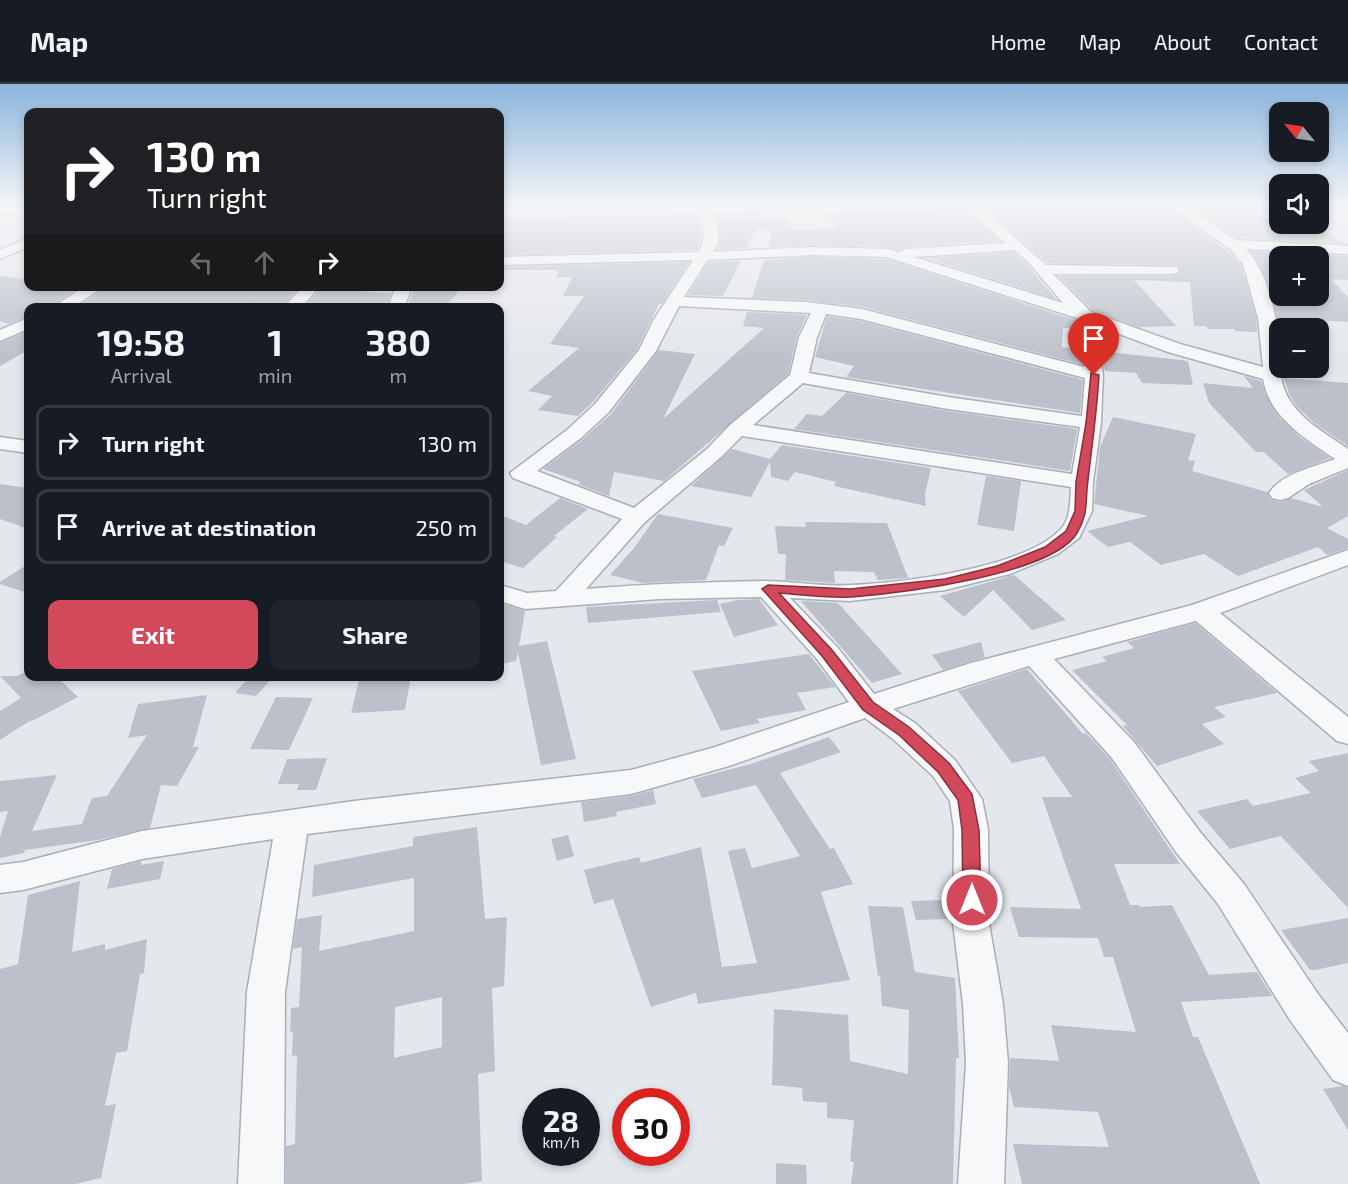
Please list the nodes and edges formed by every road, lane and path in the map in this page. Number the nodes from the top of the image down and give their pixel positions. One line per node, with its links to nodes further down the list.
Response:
1 (658, 256): 6 (street)
2 (702, 256): 11 (street)
3 (898, 256): 15 (street)
4 (1029, 256): 7 (street)
5 (1242, 256): 18 (street)
6 (504, 261)
7 (1044, 269): 8 (street); 15 (street)
8 (1172, 270)
9 (89, 291): 12 (street)
10 (308, 291): 13 (street)
11 (674, 301): 14 (street); 30 (street)
12 (68, 303)
13 (297, 303)
14 (815, 308): 19 (street); 21 (street)
15 (1085, 315): 19 (street); 20 (street)
16 (24, 325): 17 (street)
17 (0, 336)
18 (1269, 340)
19 (1094, 375): 23 (street)
20 (1269, 375)
21 (799, 377): 23 (street); 24 (street)
22 (1271, 378): 27 (street)
23 (1091, 423): 28 (street)
24 (737, 429): 28 (street); 30 (street)
25 (0, 443): 26 (street)
26 (24, 446)
27 (1348, 460): 29 (street)
28 (1082, 482): 32 (street)
29 (1280, 493)
30 (637, 517): 34 (street)
31 (1348, 557): 35 (street)
32 (768, 589): 34 (street); 37 (street)
33 (504, 594): 34 (street)
34 (564, 598)
35 (1201, 611): 36 (street); 38 (street)
36 (1035, 656): 37 (street); 41 (street)
37 (868, 706): 39 (street); 43 (street)
38 (1348, 733)
39 (292, 824): 40 (street); 42 (street)
40 (0, 879)
41 (1348, 1066)
42 (261, 1184)
43 (981, 1184)

